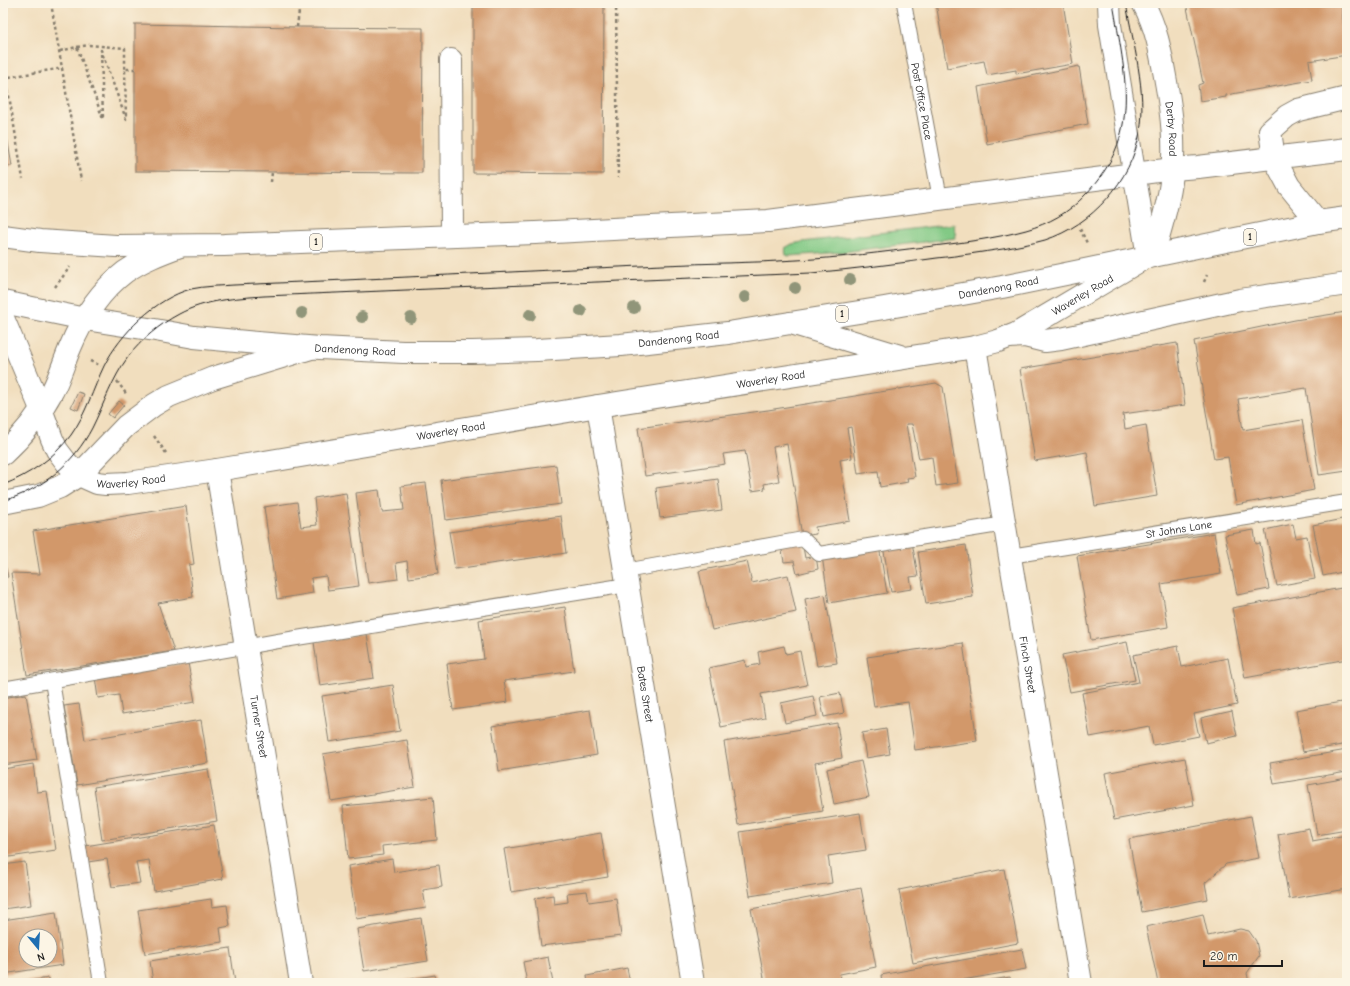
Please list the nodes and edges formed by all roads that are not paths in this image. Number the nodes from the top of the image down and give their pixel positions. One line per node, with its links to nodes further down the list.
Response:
1 (904, 3): 10 (lane, Post Office Place)
2 (1109, 3): 9 (main road)
3 (1144, 3): 8 (main road, Derby Road)
4 (451, 60): 14 (main road)
5 (1347, 98): 7 (main road)
6 (1347, 149): 7 (main road, 1)
7 (1274, 158): 8 (main road, 1); 12 (main road)
8 (1172, 169): 9 (main road, 1); 16 (main road, Derby Road)
9 (1134, 174): 10 (main road, 1); 16 (main road)
10 (940, 199): 14 (main road, 1)
11 (1347, 218): 12 (main road, Dandenong Road / 1)
12 (1318, 222): 16 (main road, Dandenong Road / 1)
13 (3, 236): 15 (main road, 1)
14 (452, 236): 15 (main road, 1)
15 (180, 246): 20 (main road)
16 (1148, 257): 21 (main road, Dandenong Road / 1); 22 (main road, Waverley Road)
17 (1347, 284): 22 (main road)
18 (3, 302): 20 (main road, Dandenong Road / 1)
19 (3, 318): 27 (main road)
20 (85, 319): 24 (main road, Dandenong Road / 1); 27 (main road)
21 (791, 323): 24 (main road, Dandenong Road / 1); 25 (main road, Waverley Road)
22 (1008, 337): 23 (main road, Waverley Road)
23 (975, 347): 25 (main road, Waverley Road); 33 (main road, Finch Street)
24 (311, 348): 30 (main road)
25 (905, 358): 26 (main road, Waverley Road)
26 (598, 406): 29 (main road, Waverley Road); 35 (main road, Bates Street)
27 (41, 409): 28 (main road); 30 (main road)
28 (3, 454)
29 (217, 470): 30 (main road, Waverley Road); 36 (main road, Turner Street)
30 (79, 475): 32 (main road)
31 (1347, 502): 34 (lane, St Johns Lane)
32 (3, 503)
33 (1005, 524): 34 (main road, Finch Street); 35 (lane)
34 (1010, 556): 42 (main road, Finch Street)
35 (626, 578): 36 (lane); 41 (main road, Bates Street)
36 (246, 647): 37 (lane); 40 (main road, Turner Street)
37 (52, 681): 38 (lane); 39 (lane)
38 (3, 689)
39 (101, 983)
40 (301, 983)
41 (693, 983)
42 (1081, 983)

